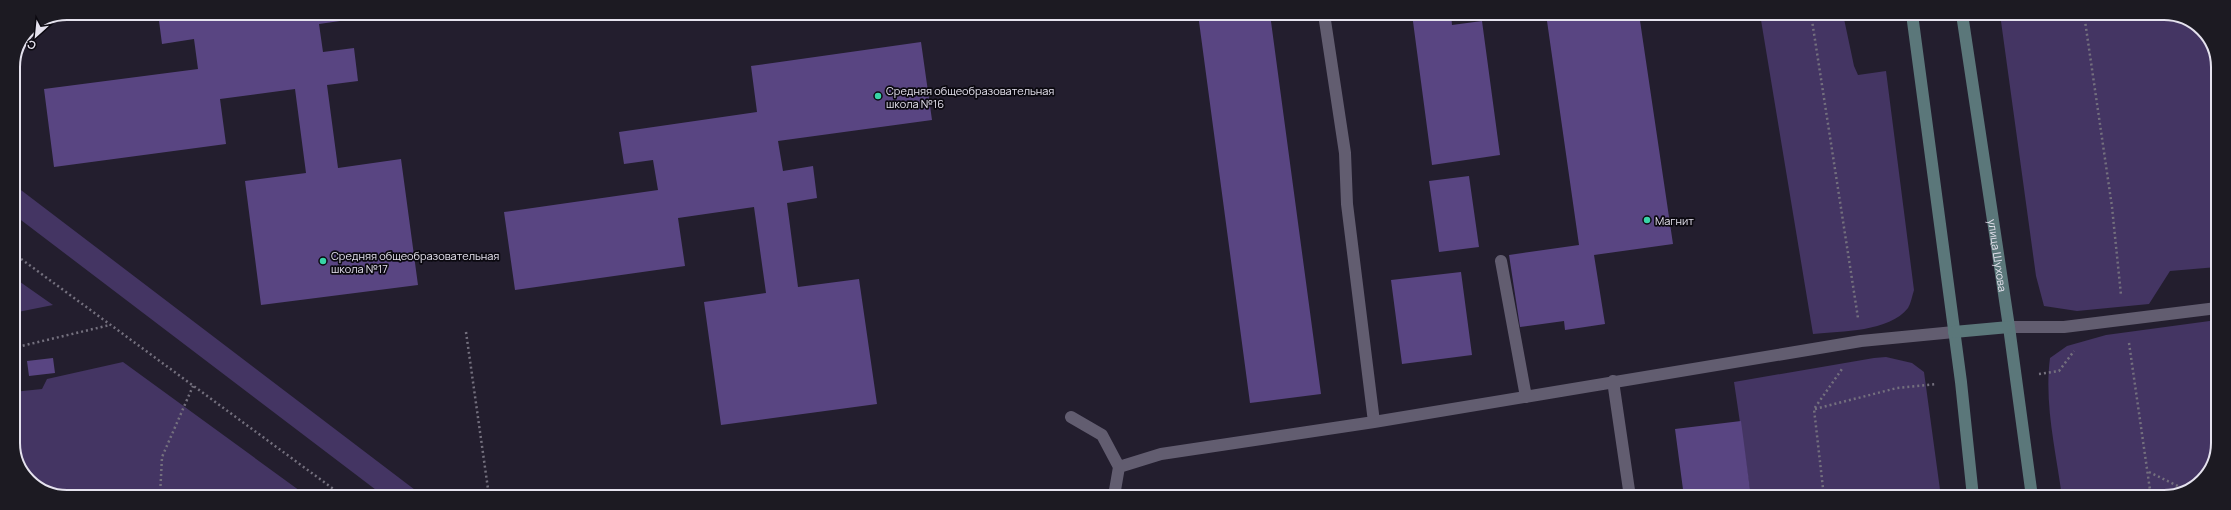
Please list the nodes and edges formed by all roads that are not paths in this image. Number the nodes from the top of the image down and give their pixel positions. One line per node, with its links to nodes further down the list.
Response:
1 (1325, 20): 11 (lane)
2 (1913, 20): 7 (main road)
3 (1963, 20): 6 (main road, улица Шухова)
4 (1501, 261): 9 (lane)
5 (2211, 309): 6 (lane)
6 (2009, 327): 7 (main road); 16 (main road, улица Шухова)
7 (1954, 332): 8 (lane); 15 (main road)
8 (1613, 382): 9 (lane); 14 (lane)
9 (1526, 397): 11 (lane)
10 (1071, 417): 12 (lane)
11 (1374, 422): 12 (lane)
12 (1119, 467): 13 (lane)
13 (1115, 490)
14 (1629, 490)
15 (1972, 490)
16 (2031, 490)

